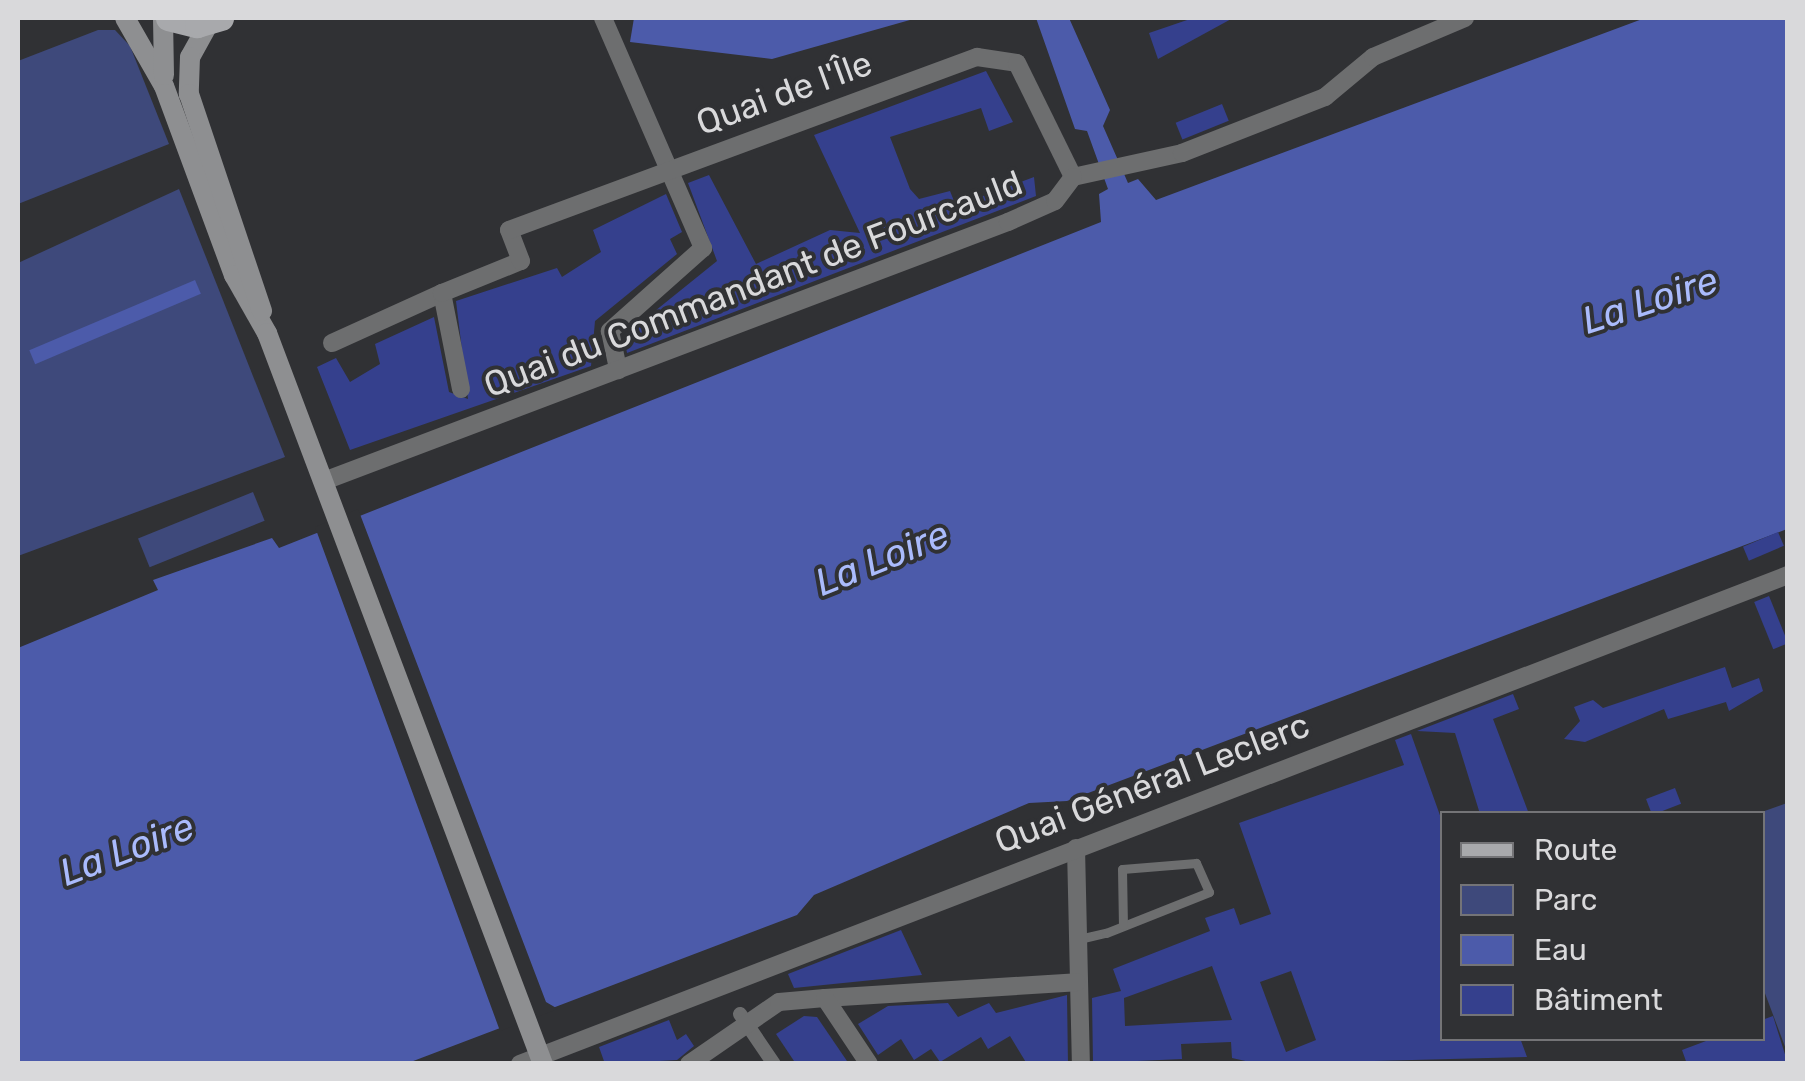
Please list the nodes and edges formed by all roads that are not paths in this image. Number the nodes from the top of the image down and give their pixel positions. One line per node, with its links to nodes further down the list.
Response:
1 (125, 18): 6 (main road)
2 (165, 18): 5 (main road); 6 (main road)
3 (603, 18): 8 (street)
4 (1465, 18): 9 (street, Quai du Commandant de Fourcauld)
5 (215, 20): 7 (main road)
6 (164, 86): 7 (main road)
7 (195, 142): 14 (main road)
8 (662, 171): 9 (street, Quai de l'Île); 10 (street, Quai de l'Île); 12 (street)
9 (1073, 177): 12 (street, Quai du Commandant de Fourcauld)
10 (442, 293): 11 (street); 13 (street)
11 (332, 343)
12 (618, 370): 14 (street, Quai du Commandant de Fourcauld)
13 (461, 389)
14 (324, 481): 22 (main road)
15 (1788, 575): 16 (street, Quai Général Leclerc)
16 (1076, 848): 18 (street); 22 (street, Quai Général Leclerc)
17 (1123, 925): 17 (lane); 18 (lane)
18 (1076, 939): 19 (street)
19 (1076, 982): 20 (street); 27 (street)
20 (825, 998): 21 (street); 26 (street)
21 (744, 1019): 24 (street); 25 (street)
22 (540, 1052): 23 (street, Quai Général Leclerc)
23 (520, 1064)
24 (689, 1064)
25 (774, 1064)
26 (869, 1064)
27 (1081, 1064)

